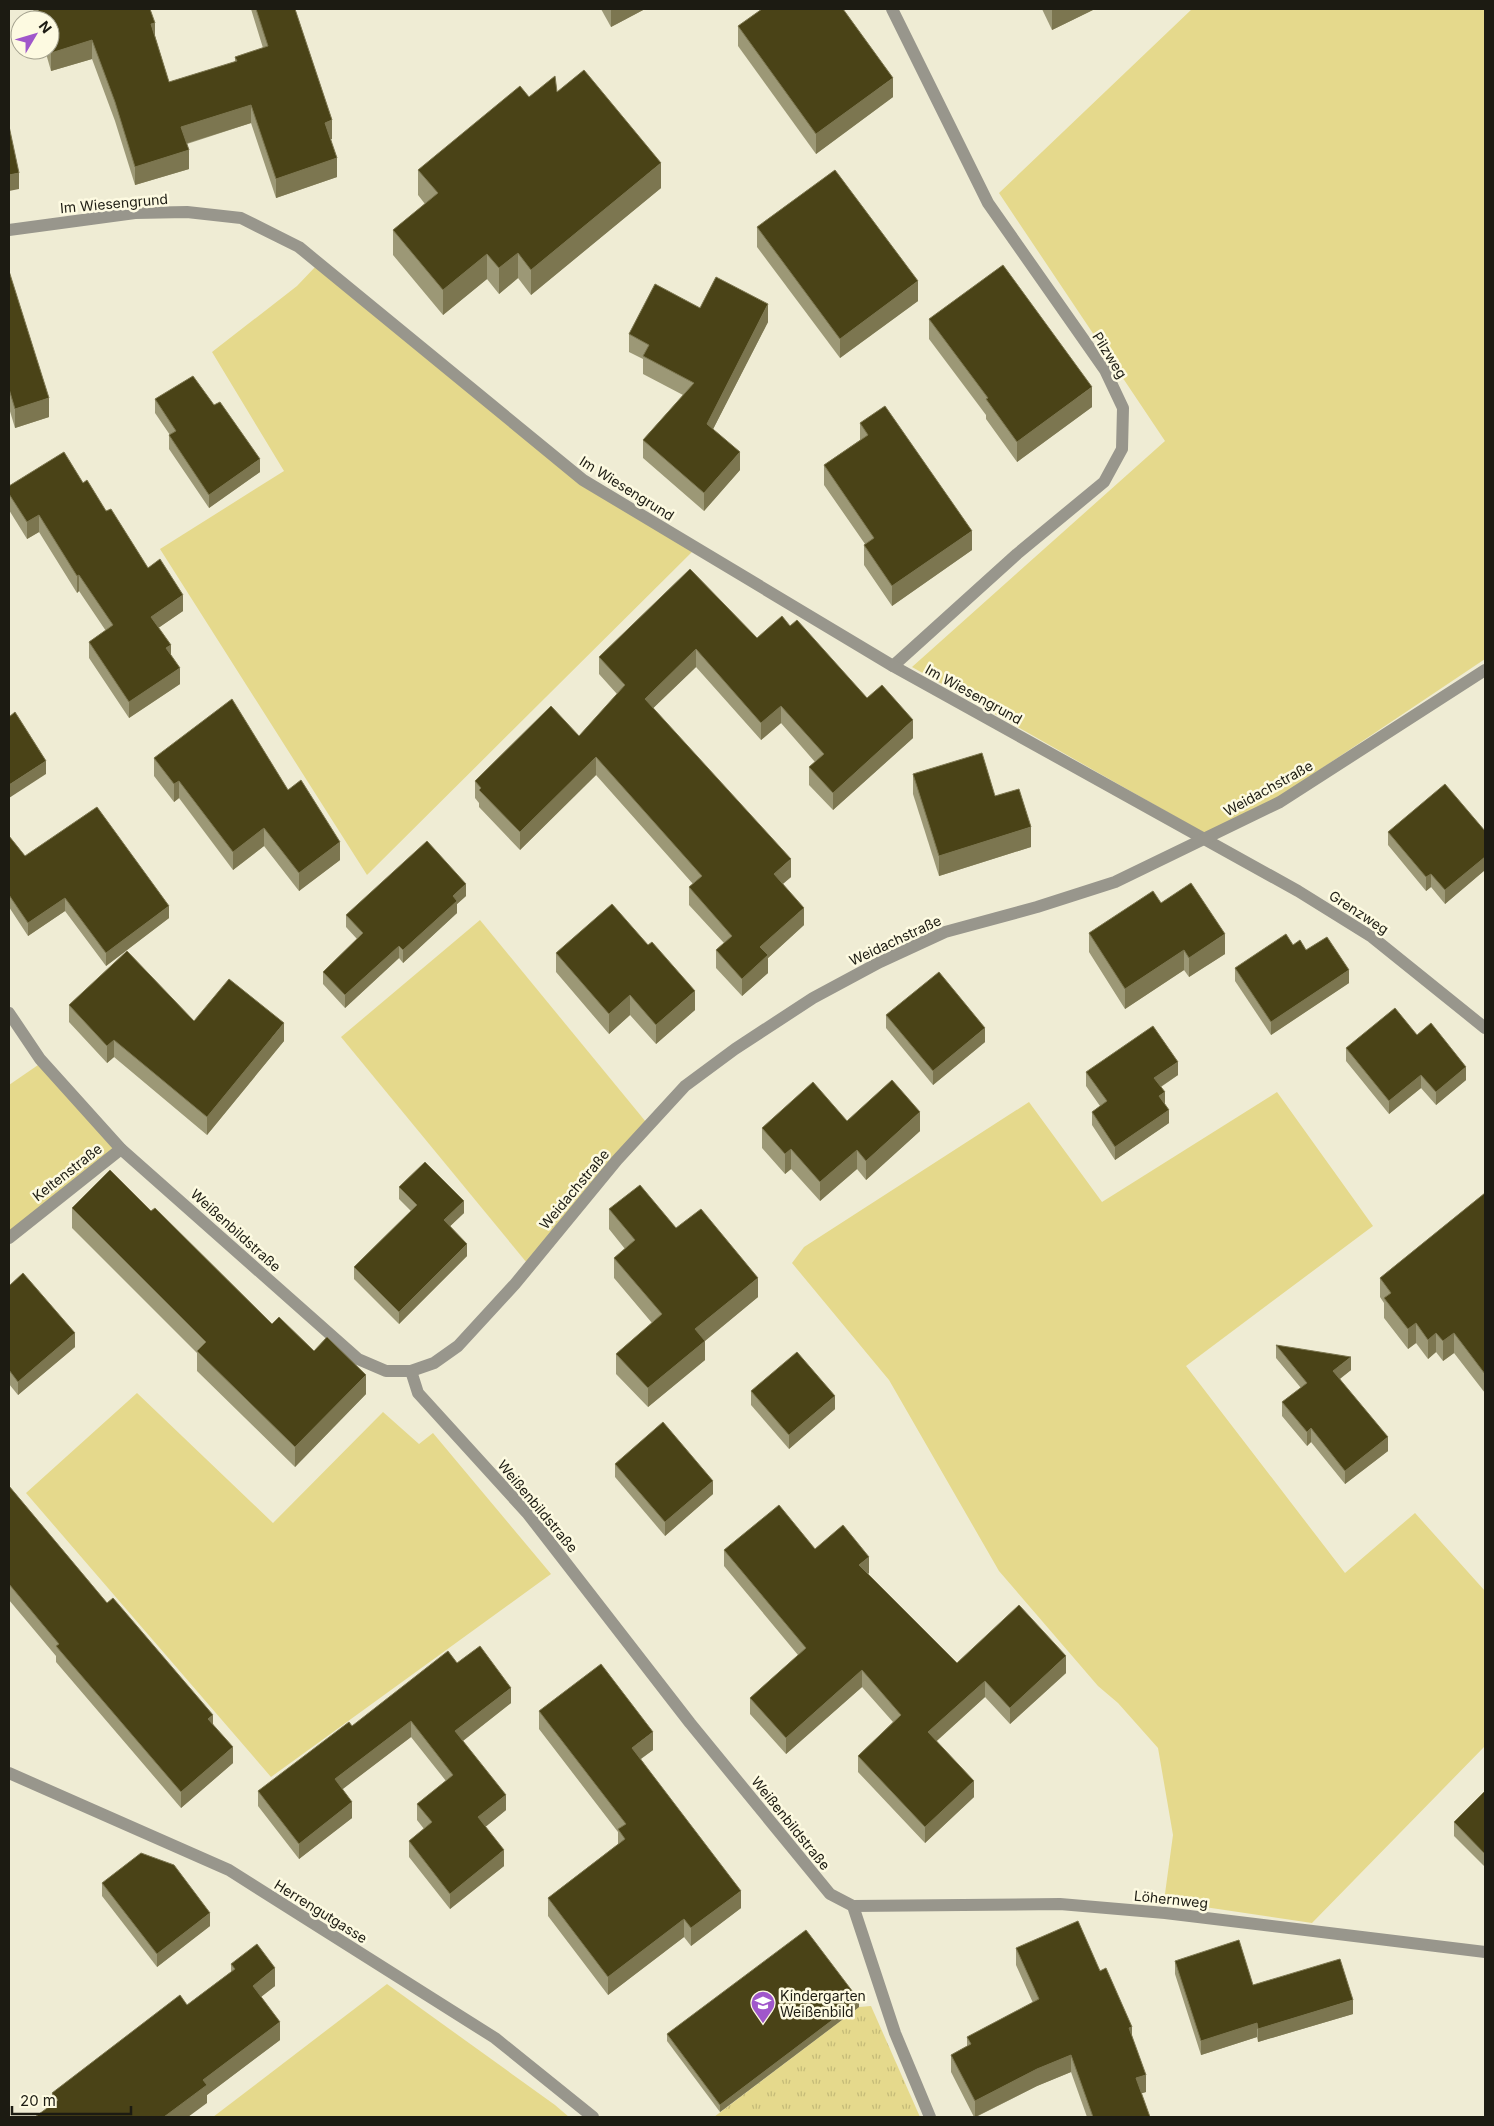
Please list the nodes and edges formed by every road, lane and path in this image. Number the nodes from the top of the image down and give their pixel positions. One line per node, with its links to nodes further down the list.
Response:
1 (892, 9): 3 (street, Pilzweg)
2 (9, 230): 3 (street, Im Wiesengrund)
3 (893, 666): 5 (street, Im Wiesengrund)
4 (1485, 670): 5 (street, Weidachstraße)
5 (1204, 840): 7 (street, Grenzweg); 10 (street, Weidachstraße)
6 (9, 1013): 8 (street, Weißenbildstraße)
7 (1485, 1028)
8 (121, 1149): 9 (street, Keltenstraße); 10 (street, Weißenbildstraße)
9 (9, 1238)
10 (411, 1371): 12 (street, Weißenbildstraße)
11 (9, 1773): 14 (street, Herrengutgasse)
12 (853, 1906): 13 (street, Löhernweg); 15 (street)
13 (1485, 1952)
14 (594, 2117)
15 (930, 2117)

